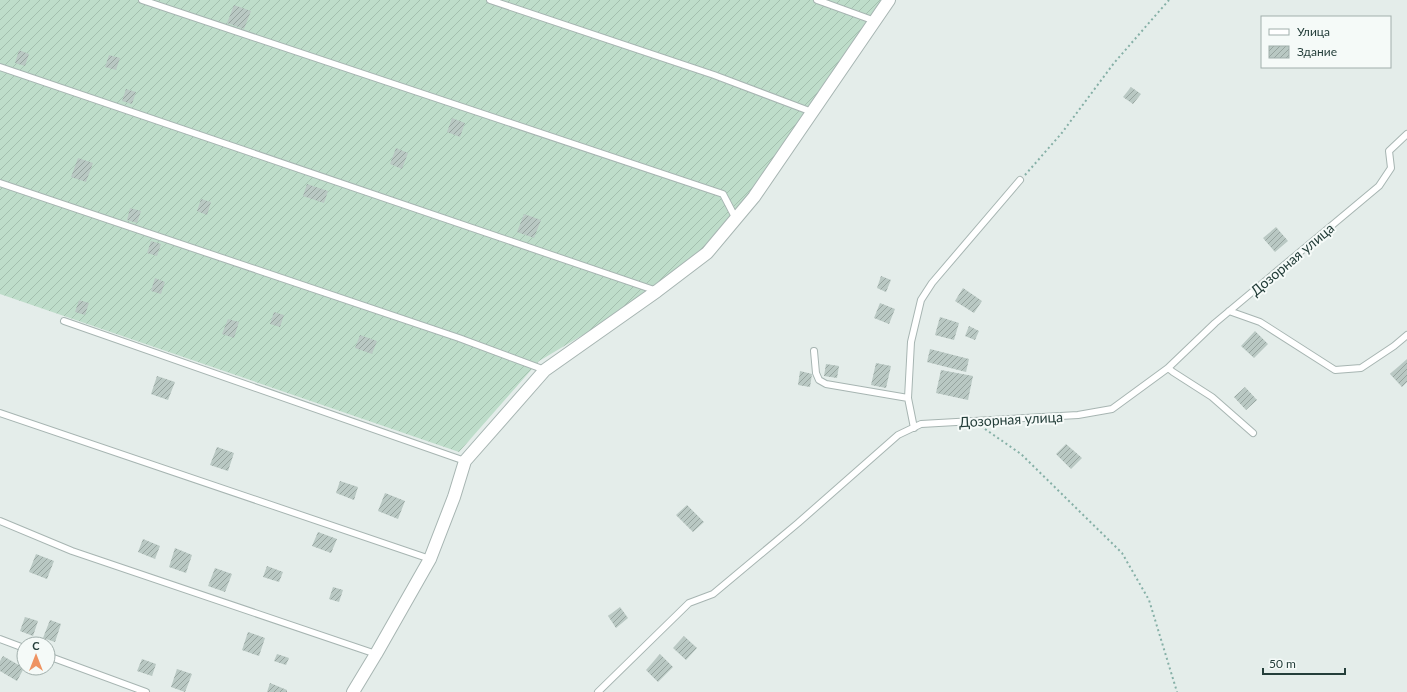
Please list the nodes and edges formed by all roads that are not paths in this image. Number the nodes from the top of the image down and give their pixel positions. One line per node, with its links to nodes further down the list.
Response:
1 (142, 0): 11 (lane)
2 (490, 0): 7 (lane)
3 (817, 0): 5 (lane)
4 (888, 0): 5 (street)
5 (875, 21): 7 (street)
6 (0, 67): 12 (lane)
7 (812, 112): 11 (street)
8 (1407, 134): 13 (lane, Дозорная улица)
9 (1020, 180): 19 (lane)
10 (0, 183): 18 (lane)
11 (736, 220): 12 (street)
12 (657, 291): 18 (street)
13 (1229, 312): 15 (lane); 17 (lane, Дозорная улица)
14 (64, 321): 23 (lane)
15 (1407, 335)
16 (814, 350): 19 (lane)
17 (1168, 368): 21 (lane, Дозорная улица); 22 (lane)
18 (545, 370): 23 (street)
19 (908, 398): 21 (lane)
20 (0, 413): 25 (lane)
21 (914, 428): 32 (lane, Дозорная улица)
22 (1253, 433)
23 (465, 461): 25 (street)
24 (0, 521): 28 (lane)
25 (430, 559): 28 (street)
26 (0, 639): 27 (lane)
27 (16, 645)
28 (376, 654): 31 (street)
29 (56, 659): 30 (lane)
30 (146, 692)
31 (353, 692)
32 (598, 692)

